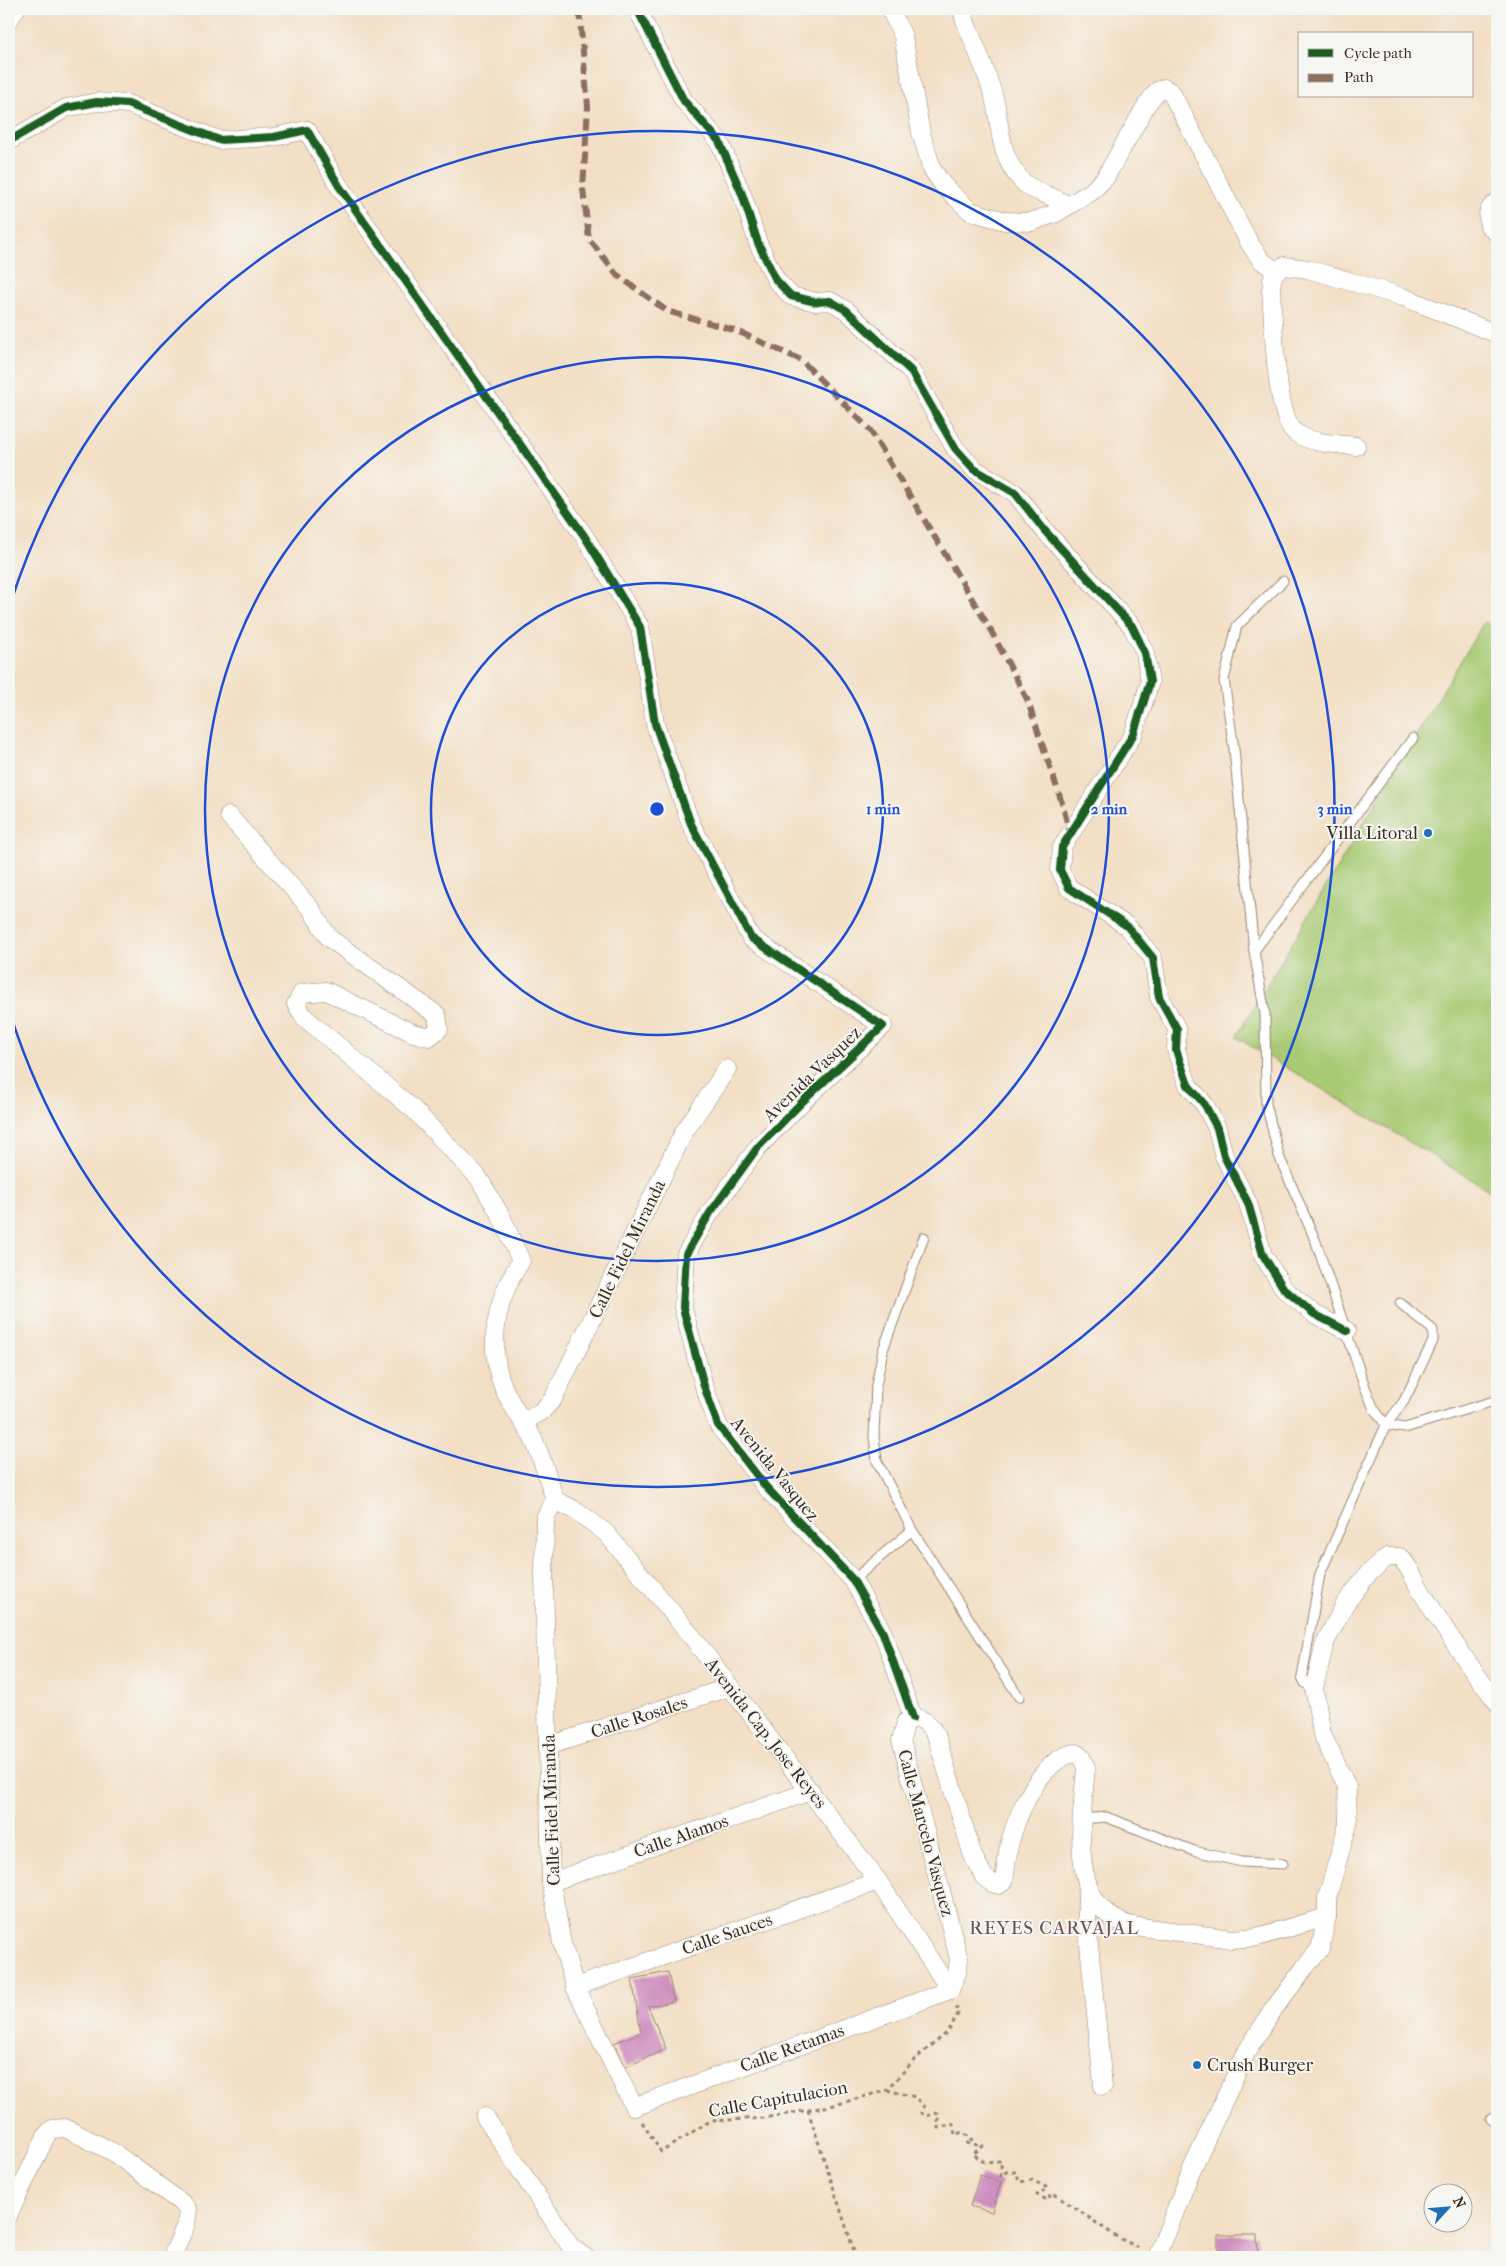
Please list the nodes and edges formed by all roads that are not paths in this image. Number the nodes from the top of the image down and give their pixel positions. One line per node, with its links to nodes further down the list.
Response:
1 (16, 9): 5 (street)
2 (637, 9): 20 (street)
3 (890, 9): 8 (street)
4 (962, 9): 8 (street)
5 (9, 20)
6 (9, 141): 26 (street, Avenida Vasquez)
7 (1497, 202): 9 (street)
8 (1067, 206): 10 (street)
9 (1497, 233)
10 (1276, 271): 11 (street); 12 (street)
11 (1497, 334)
12 (1356, 446)
13 (1282, 581): 16 (lane)
14 (1413, 738): 16 (lane)
15 (229, 816): 22 (street)
16 (1254, 950): 20 (lane)
17 (727, 1069): 22 (street, Calle Fidel Miranda)
18 (924, 1237): 25 (lane)
19 (1400, 1303): 23 (lane)
20 (1346, 1332): 23 (lane)
21 (1497, 1400): 23 (lane)
22 (523, 1422): 24 (street)
23 (1386, 1425): 28 (lane)
24 (556, 1500): 27 (street, Avenida Cap. Jose Reyes); 32 (street, Calle Fidel Miranda)
25 (912, 1530): 26 (lane); 29 (lane)
26 (854, 1580): 31 (street, Avenida Vasquez)
27 (730, 1687): 32 (street, Calle Rosales); 33 (street, Avenida Cap. Jose Reyes)
28 (1314, 1688): 30 (street); 39 (street)
29 (1019, 1696)
30 (1497, 1702)
31 (913, 1718): 34 (street, Calle Marcelo Vasquez); 41 (street, Calle Marcelo Vasquez)
32 (548, 1746): 37 (street, Calle Fidel Miranda)
33 (811, 1790): 36 (street, Avenida Cap. Jose Reyes); 37 (street, Calle Alamos)
34 (1082, 1819): 35 (lane); 38 (street, Calle Marcelo Vasquez)
35 (1283, 1864)
36 (878, 1881): 40 (street, Calle Sauces); 41 (street, Avenida Cap. Jose Reyes)
37 (551, 1882): 40 (street, Calle Fidel Miranda)
38 (1087, 1885): 39 (street, Calle Marcelo Vasquez); 42 (street)
39 (1327, 1917): 46 (street)
40 (575, 1987): 43 (street, Calle Fidel Miranda)
41 (950, 1990): 43 (street, Calle Retamas)
42 (1103, 2086)
43 (634, 2107)
44 (485, 2117): 48 (street)
45 (9, 2214): 47 (street)
46 (1153, 2255)
47 (172, 2257)
48 (585, 2257)

